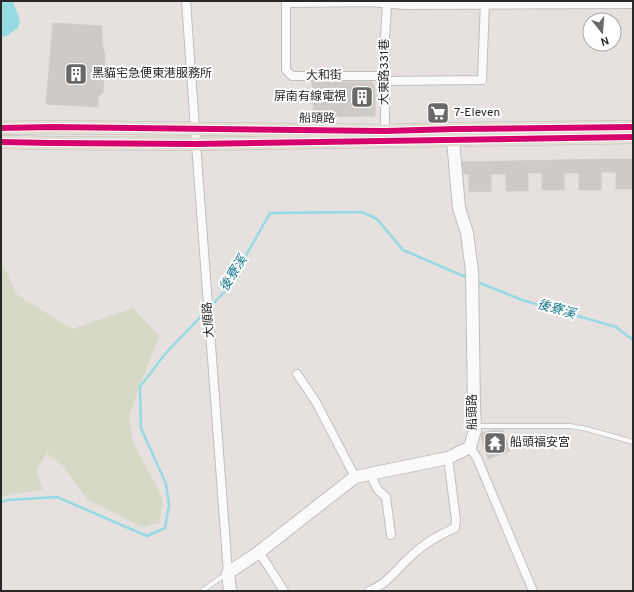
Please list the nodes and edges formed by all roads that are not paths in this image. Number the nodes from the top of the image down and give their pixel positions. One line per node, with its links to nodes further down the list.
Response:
1 (186, 1): 11 (street, 大順路)
2 (286, 2): 5 (street); 7 (street, 大和街)
3 (406, 3): 4 (street); 5 (street)
4 (485, 3): 6 (street); 7 (street, 大和街)
5 (387, 4): 7 (street, 大東路331巷)
6 (633, 4)
7 (385, 78): 13 (street, 大東路331巷)
8 (52, 127): 10 (main road, 船頭路); 11 (main road, 船頭路); 16 (main road)
9 (633, 127): 12 (main road, 船頭路)
10 (1, 128)
11 (194, 129): 13 (main road, 船頭路); 17 (street, 大順路)
12 (454, 134): 13 (main road, 船頭路); 14 (main road, 船頭路); 19 (street, 船頭路)
13 (385, 136): 17 (main road, 船頭路)
14 (633, 137)
15 (1, 142): 16 (main road, 船頭路)
16 (51, 143): 17 (main road, 船頭路)
17 (196, 144): 27 (street, 大順路)
18 (297, 374): 24 (street)
19 (475, 426): 20 (lane); 21 (street, 船頭路)
20 (633, 442)
21 (470, 447): 22 (street, 船頭路); 32 (street, 船頭路)
22 (448, 458): 23 (street, 船頭路); 31 (street)
23 (370, 474): 24 (street, 船頭路); 25 (street)
24 (355, 478): 26 (street, 船頭路)
25 (391, 535)
26 (259, 552): 27 (street, 船頭路); 30 (street)
27 (228, 573): 28 (lane, 船頭路); 29 (street, 大順路)
28 (202, 591)
29 (230, 591)
30 (284, 591)
31 (369, 591)
32 (533, 591)

